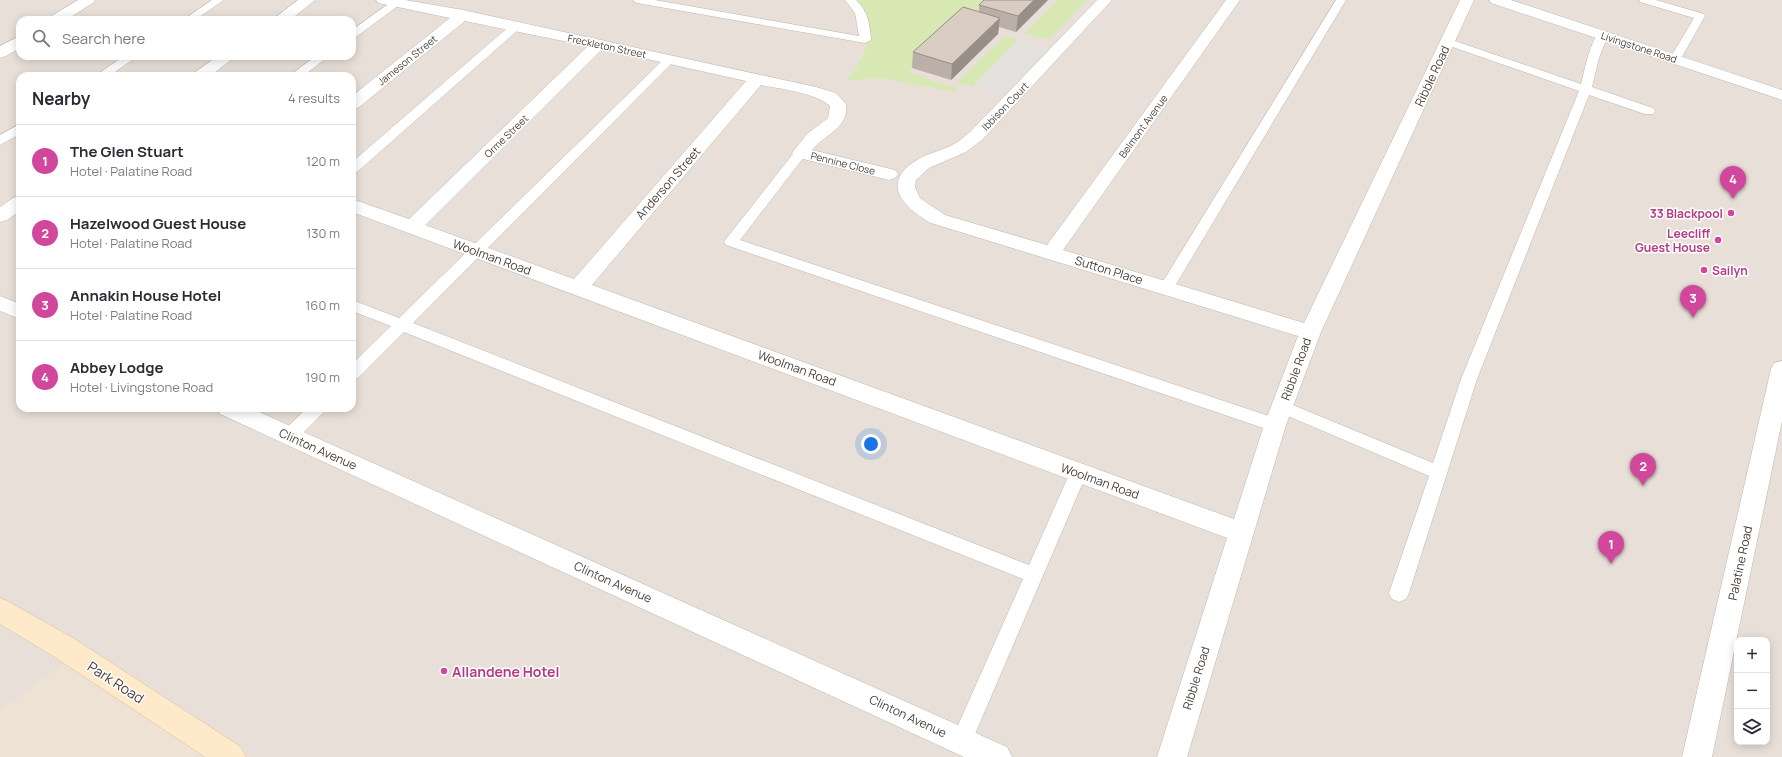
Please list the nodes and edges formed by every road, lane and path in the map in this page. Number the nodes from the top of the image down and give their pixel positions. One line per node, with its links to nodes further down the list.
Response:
1 (88, 0): 14 (street)
2 (219, 0): 15 (lane)
3 (308, 0): 16 (street)
4 (637, 0): 5 (lane)
5 (850, 0)
6 (1105, 0): 43 (street, Ibbison Court)
7 (1233, 0): 49 (street, Belmont Avenue)
8 (1341, 0): 51 (lane)
9 (1467, 0): 20 (street, Ribble Road)
10 (1496, 0): 19 (street, Livingstone Road)
11 (1644, 0): 28 (lane)
12 (394, 1): 13 (street, Freckleton Street); 18 (lane)
13 (463, 15): 17 (street, Freckleton Street); 36 (street, Jameson Street)
14 (62, 16)
15 (194, 16)
16 (286, 16)
17 (515, 27): 22 (street, Freckleton Street); 41 (lane)
18 (356, 33)
19 (1602, 35): 28 (street, Livingstone Road); 33 (lane)
20 (1448, 42): 33 (lane); 56 (street, Ribble Road)
21 (16, 43): 23 (street)
22 (599, 44): 24 (street, Freckleton Street); 47 (street, Orme Street)
23 (0, 53)
24 (670, 59): 32 (street, Freckleton Street); 48 (lane)
25 (126, 60): 29 (lane)
26 (222, 60): 30 (street)
27 (317, 60): 31 (lane)
28 (1676, 60): 34 (street, Livingstone Road)
29 (107, 72)
30 (206, 72)
31 (301, 72)
32 (757, 79): 35 (street, Freckleton Street); 50 (street, Anderson Street)
33 (1586, 88): 37 (lane); 64 (lane)
34 (1782, 95)
35 (830, 97): 40 (street, Pennine Close)
36 (356, 101)
37 (1649, 111)
38 (16, 131): 39 (lane)
39 (0, 141)
40 (801, 153): 42 (street, Pennine Close); 61 (lane)
41 (356, 165)
42 (889, 174)
43 (912, 200): 49 (street, Sutton Place)
44 (16, 205): 46 (street)
45 (356, 206): 47 (street, Woolman Road)
46 (0, 216)
47 (412, 227): 48 (street, Woolman Road)
48 (476, 252): 50 (street, Woolman Road); 55 (lane)
49 (1052, 252): 51 (street, Sutton Place)
50 (579, 287): 63 (street, Woolman Road)
51 (1167, 287): 56 (street, Sutton Place)
52 (0, 303): 54 (street)
53 (356, 306): 55 (lane)
54 (16, 310)
55 (403, 324): 58 (lane); 66 (lane)
56 (1310, 332): 61 (street, Ribble Road)
57 (1782, 369): 73 (street, Palatine Road)
58 (356, 370)
59 (237, 412): 62 (street, Clinton Avenue)
60 (314, 412): 62 (lane)
61 (1278, 416): 64 (lane); 65 (street, Ribble Road)
62 (289, 436): 69 (street, Clinton Avenue)
63 (1078, 473): 65 (street, Woolman Road); 66 (lane)
64 (1439, 473): 67 (lane)
65 (1241, 532): 72 (street, Ribble Road)
66 (1033, 575): 69 (lane)
67 (1399, 593)
68 (0, 610): 70 (main road, Park Road)
69 (962, 741): 71 (street, Clinton Avenue)
70 (231, 757)
71 (997, 757)
72 (1172, 757)
73 (1697, 757)

